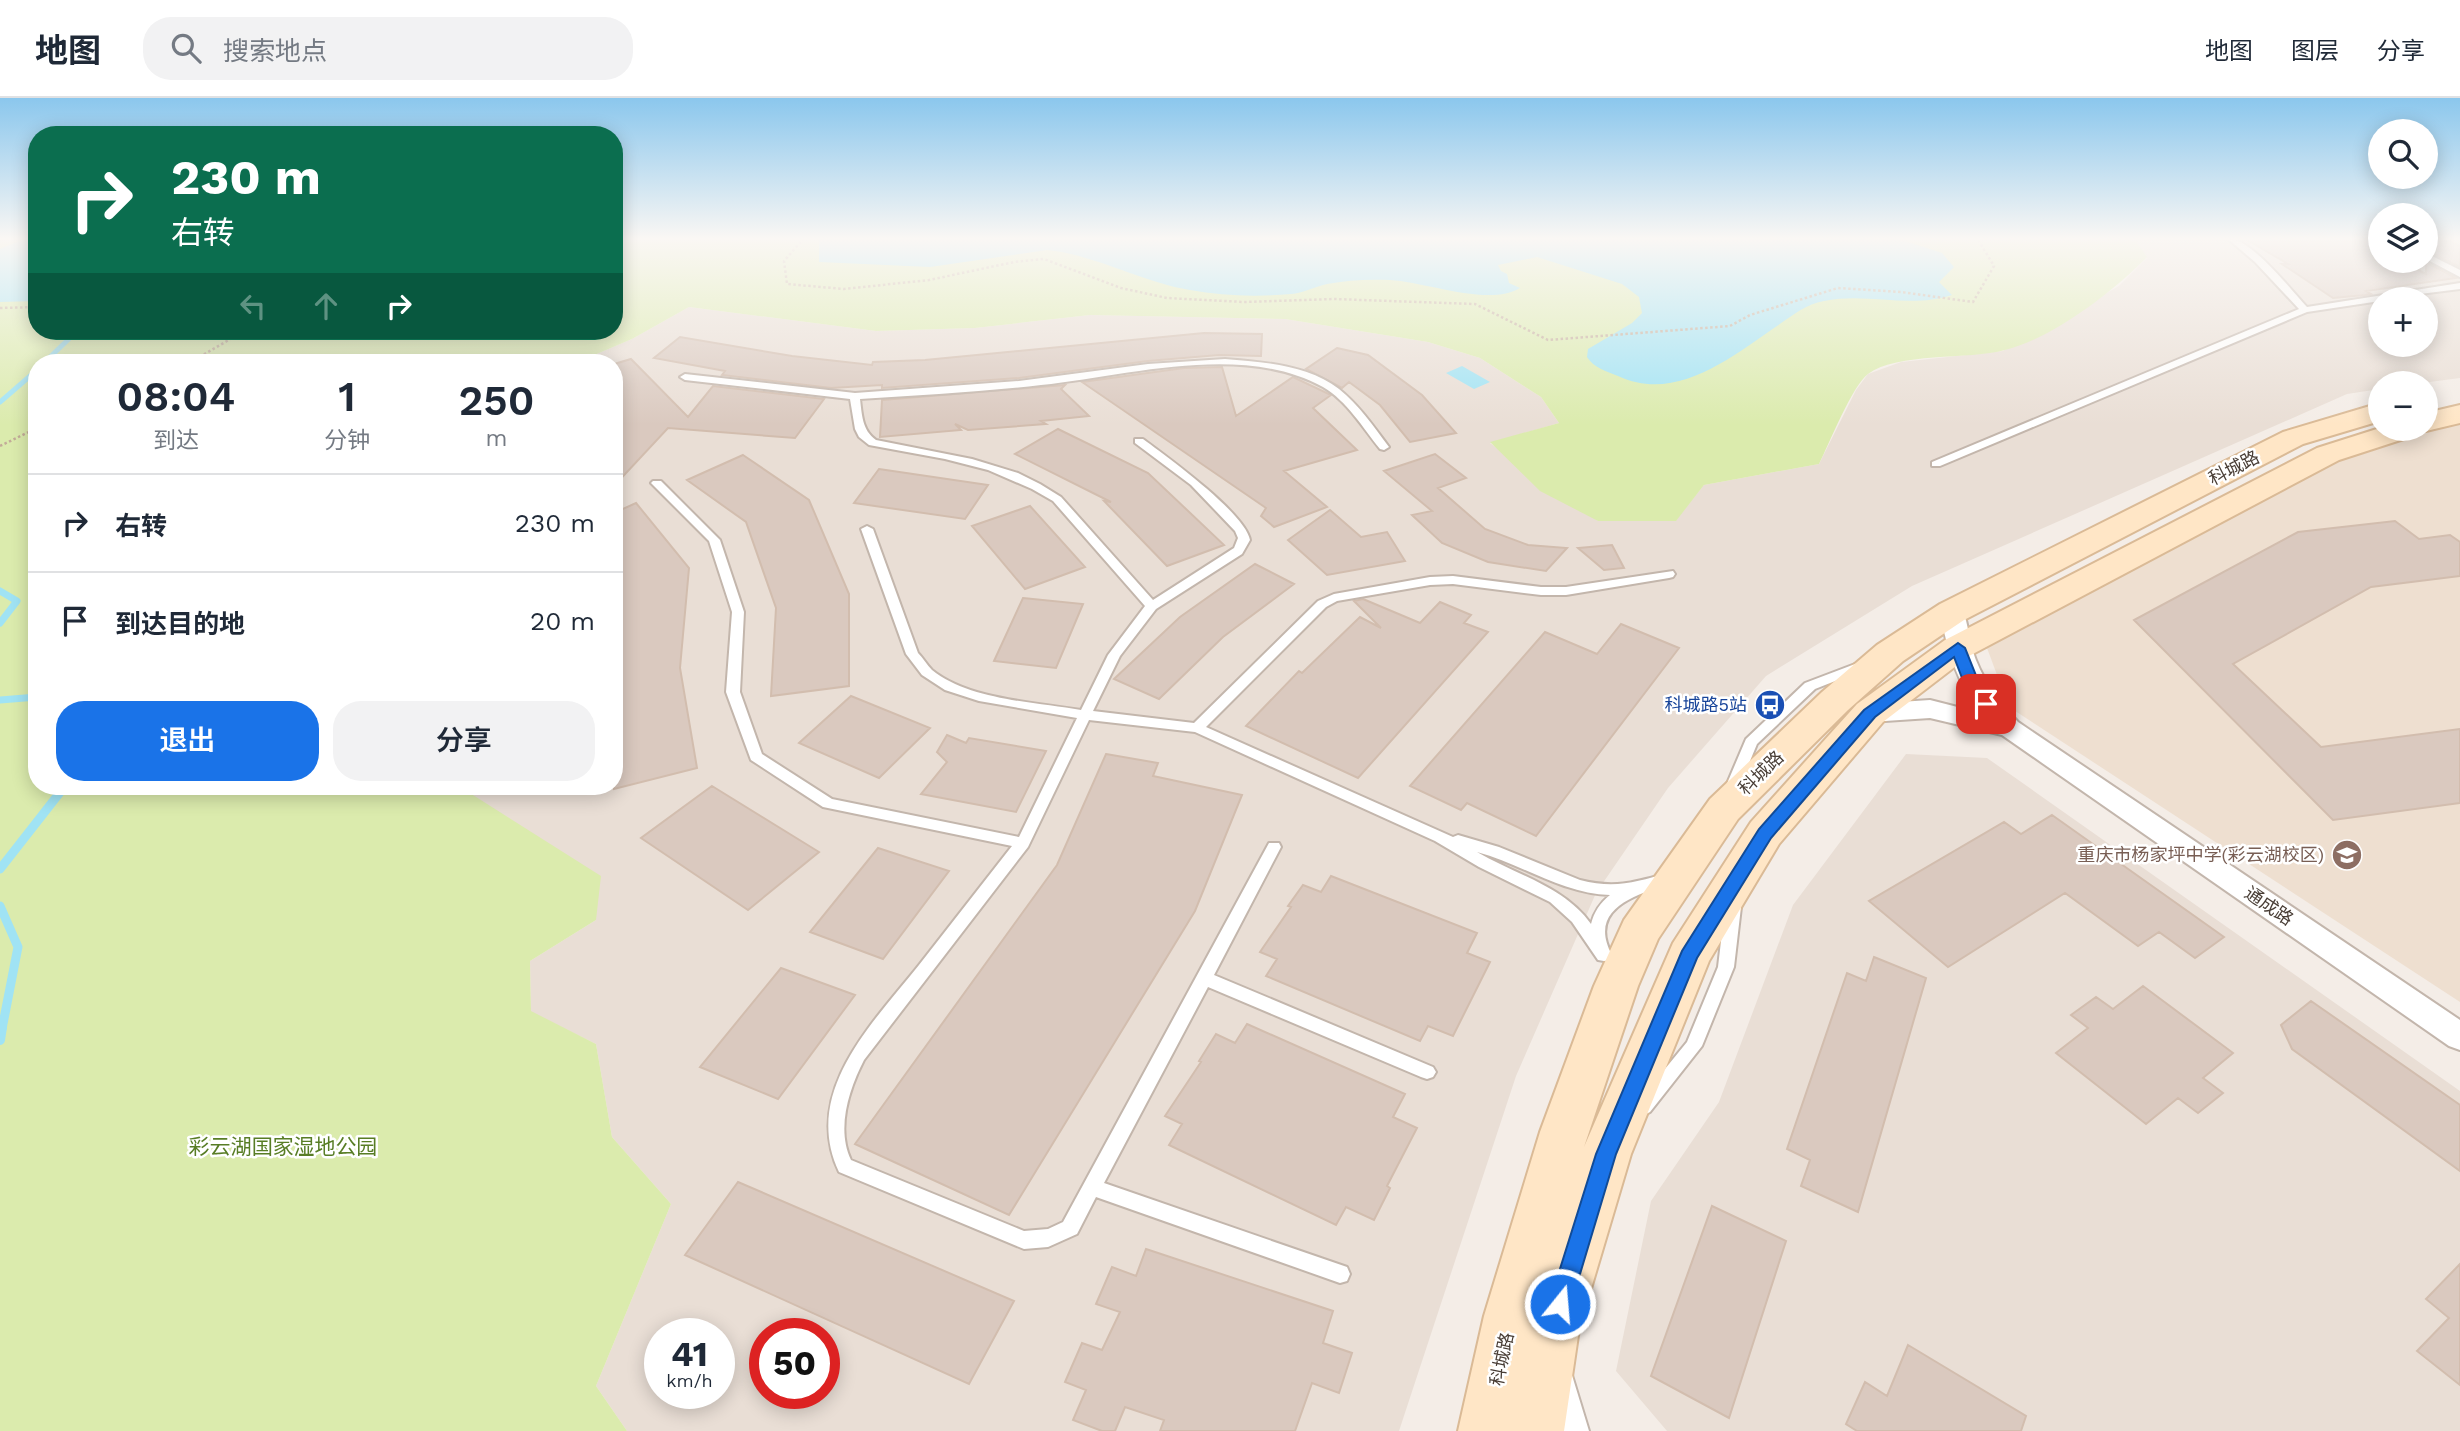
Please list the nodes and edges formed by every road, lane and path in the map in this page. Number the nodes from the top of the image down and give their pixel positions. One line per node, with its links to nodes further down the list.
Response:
1 (1198, 300): 2 (path)
2 (1298, 300)
3 (1368, 300): 4 (path)
4 (1798, 300)
5 (2296, 300): 9 (lane)
6 (2368, 300): 9 (lane)
7 (28, 307): 8 (path)
8 (0, 308)
9 (2305, 310): 24 (lane)
10 (229, 340): 11 (path)
11 (205, 354)
12 (685, 377): 14 (lane)
13 (2460, 394): 15 (main road)
14 (855, 396): 23 (lane); 28 (lane)
15 (2438, 397)
16 (2460, 414): 18 (main road)
17 (2368, 416): 29 (main road, 科城路)
18 (2438, 419)
19 (28, 432): 22 (path)
20 (1139, 441): 28 (lane)
21 (2369, 441): 29 (main road, 科城路)
22 (0, 446)
23 (1384, 447)
24 (1936, 464)
25 (657, 483): 35 (lane)
26 (867, 529): 31 (lane)
27 (1669, 574): 32 (lane)
28 (1152, 606): 31 (lane)
29 (1955, 630): 30 (main road, 科城路); 33 (street); 37 (main road, 科城路)
30 (1870, 713): 33 (street); 45 (main road, 科城路)
31 (1085, 715): 32 (lane); 35 (lane)
32 (1197, 728): 34 (lane)
33 (2009, 728): 41 (street, 通成路)
34 (1440, 837): 38 (lane); 39 (lane)
35 (1023, 843): 43 (lane)
36 (1274, 847): 40 (lane)
37 (1676, 876): 38 (lane); 39 (main road, 科城路)
38 (1630, 890): 39 (lane)
39 (1610, 971): 46 (main road, 科城路)
40 (1204, 978): 42 (lane); 43 (lane)
41 (2460, 1037)
42 (1427, 1072)
43 (1092, 1187): 44 (lane)
44 (1340, 1274)
45 (1552, 1329): 47 (main road, 科城路); 48 (street)
46 (1487, 1431)
47 (1535, 1431)
48 (1569, 1431)

